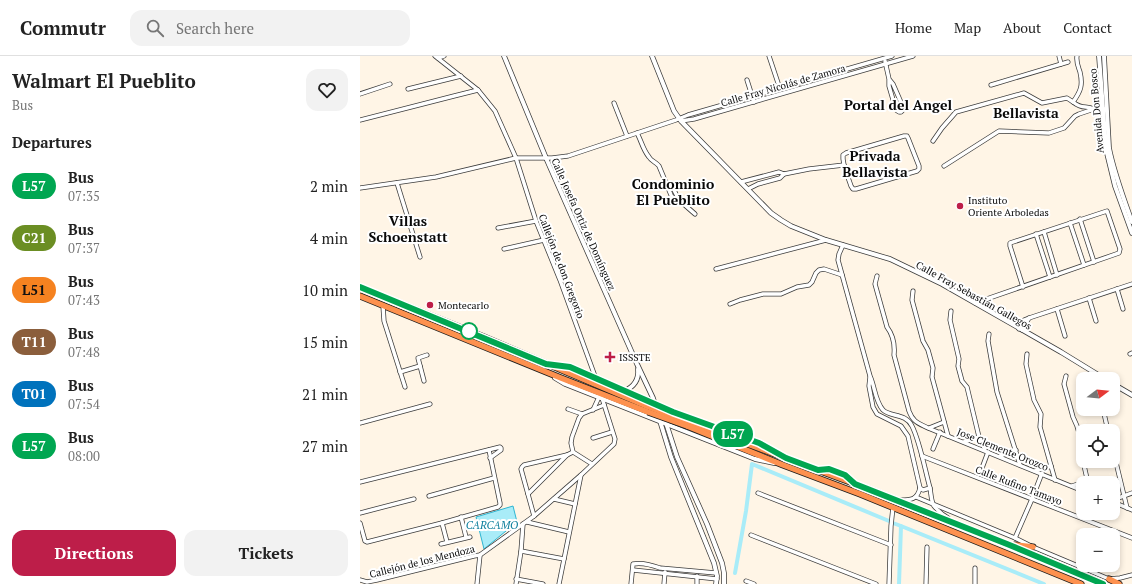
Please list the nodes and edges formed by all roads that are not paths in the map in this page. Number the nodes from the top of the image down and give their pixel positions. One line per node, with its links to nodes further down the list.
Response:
1 (444, 56): 11 (street)
2 (504, 56): 39 (street, Calle Josefa Ortiz de Domínguez)
3 (652, 56): 34 (street, Calle Fray Sebastián Gallegos)
4 (769, 56): 22 (street)
5 (892, 56): 13 (street, Calle Fray Nicolás de Zamora)
6 (913, 56): 12 (street, Calle Fray Nicolás de Zamora)
7 (1059, 56): 16 (street)
8 (1077, 56): 29 (street)
9 (1099, 56): 31 (street, Avenida Don Bosco)
10 (1104, 56): 31 (street, Avenida Don Bosco)
11 (436, 57): 17 (street, Callejón de don Gregorio)
12 (905, 57): 15 (street, Calle Fray Nicolás de Zamora)
13 (884, 58): 15 (street); 22 (street, Calle Fray Nicolás de Zamora)
14 (1068, 62): 16 (street)
15 (886, 63): 18 (street); 26 (street, Calle Fray Nicolás de Zamora)
16 (1061, 64): 21 (street)
17 (461, 76): 23 (street); 24 (street, Callejón de don Gregorio)
18 (889, 79): 18 (street)
19 (747, 80): 27 (street)
20 (390, 84): 25 (street)
21 (991, 85)
22 (780, 88): 26 (street); 27 (street, Calle Fray Nicolás de Zamora)
23 (408, 90)
24 (478, 90): 33 (street); 38 (street, Callejón de don Gregorio)
25 (360, 94)
26 (782, 94): 28 (street, Calle Fray Nicolás de Zamora)
27 (752, 96): 28 (street); 34 (street, Calle Fray Nicolás de Zamora)
28 (754, 102): 34 (street, Calle Fray Nicolás de Zamora)
29 (1073, 102): 32 (street); 37 (street)
30 (614, 103): 36 (street)
31 (1105, 109): 32 (street); 47 (street, Avenida Don Bosco)
32 (1094, 110): 41 (street)
33 (360, 120)
34 (679, 120): 35 (street); 43 (street, Calle Fray Sebastián Gallegos)
35 (637, 133): 36 (street); 48 (street)
36 (628, 136): 39 (street)
37 (933, 141)
38 (516, 158): 39 (street); 44 (street); 50 (street, Callejón de don Gregorio)
39 (546, 158): 90 (street, Calle Josefa Ortiz de Domínguez)
40 (844, 165): 40 (street); 42 (street)
41 (944, 166)
42 (784, 174): 43 (street); 46 (street)
43 (741, 182): 46 (street, Calle Fray Sebastián Gallegos)
44 (397, 183): 45 (street); 61 (street)
45 (360, 188)
46 (748, 189): 58 (street, Calle Fray Sebastián Gallegos)
47 (1120, 194): 51 (street, Avenida Don Bosco); 55 (street, Avenida Don Bosco)
48 (695, 214)
49 (1080, 219): 52 (street); 62 (street); 62 (street)
50 (536, 221): 53 (street); 57 (street, Callejón de don Gregorio)
51 (1132, 222)
52 (1070, 223): 54 (street); 63 (street)
53 (498, 228)
54 (1044, 232): 56 (street); 66 (street)
55 (1132, 233)
56 (1036, 234): 68 (street); 70 (street)
57 (544, 240): 60 (street); 96 (street, Callejón de don Gregorio)
58 (826, 240): 59 (street, Calle Fray Sebastián Gallegos); 64 (street)
59 (843, 245): 65 (street); 76 (street, Calle Fray Sebastián Gallegos)
60 (504, 249)
61 (420, 257)
62 (1094, 262): 63 (street)
63 (1084, 265): 66 (street)
64 (716, 269)
65 (842, 275): 77 (street); 94 (street)
66 (1057, 275): 68 (street)
67 (877, 276): 119 (street, Jose Clemente Orozco)
68 (1050, 277): 70 (street)
69 (1132, 284): 72 (street)
70 (1023, 286): 76 (street)
71 (360, 287): 88 (highway)
72 (1117, 289): 75 (street); 80 (street)
73 (913, 291): 114 (street)
74 (360, 296): 78 (highway)
75 (1089, 298): 79 (street); 82 (street)
76 (975, 303): 83 (street, Calle Fray Sebastián Gallegos)
77 (730, 304)
78 (383, 306): 91 (highway); 92 (street)
79 (1057, 309): 83 (street); 85 (street)
80 (1122, 309)
81 (951, 311): 124 (street)
82 (1096, 321)
83 (1020, 329): 93 (street, Calle Fray Sebastián Gallegos)
84 (989, 334): 129 (street)
85 (1065, 336)
86 (1027, 354): 142 (street)
87 (427, 355): 89 (street)
88 (546, 364): 96 (street); 138 (highway, bridge)
89 (420, 366): 92 (street); 97 (street)
90 (638, 367): 100 (street); 103 (street, Calle Josefa Ortiz de Domínguez)
91 (542, 370): 102 (street); 140 (highway, bridge)
92 (400, 372): 98 (street)
93 (1093, 372)
94 (870, 376): 133 (street); 153 (street)
95 (1066, 376): 117 (street)
96 (596, 379): 100 (street)
97 (424, 381)
98 (405, 387)
99 (1120, 388): 101 (street)
100 (624, 391): 105 (street)
101 (1132, 395)
102 (600, 398): 106 (street); 109 (street); 113 (street)
103 (653, 398): 105 (street, Calle Josefa Ortiz de Domínguez); 107 (street, Calle Josefa Ortiz de Domínguez)
104 (430, 404): 115 (street)
105 (655, 404): 107 (street); 113 (street, Calle Josefa Ortiz de Domínguez)
106 (604, 405): 109 (street); 121 (street)
107 (660, 406): 110 (street); 116 (street, Calle Josefa Ortiz de Domínguez)
108 (568, 409): 111 (street)
109 (593, 410): 111 (street)
110 (673, 412): 112 (street); 118 (street)
111 (582, 414): 131 (street)
112 (686, 417): 120 (street); 138 (street)
113 (660, 422): 116 (street); 135 (street, Calle Josefa Ortiz de Domínguez)
114 (944, 422): 119 (street); 123 (street)
115 (360, 423)
116 (666, 424): 118 (street); 136 (street, Calle Josefa Ortiz de Domínguez)
117 (1076, 424)
118 (674, 427): 120 (street)
119 (928, 428): 122 (street, Jose Clemente Orozco)
120 (684, 431): 140 (street)
121 (612, 432): 125 (street); 139 (street, Callejón de los Mendoza)
122 (940, 432): 123 (street, Jose Clemente Orozco); 127 (street)
123 (948, 436): 126 (street, Jose Clemente Orozco)
124 (979, 436): 126 (street); 130 (street)
125 (593, 438)
126 (964, 442): 130 (street, Jose Clemente Orozco)
127 (934, 449)
128 (489, 450): 137 (street); 137 (street); 150 (street)
129 (1016, 450): 134 (street); 141 (street)
130 (986, 451): 134 (street, Jose Clemente Orozco); 143 (street)
131 (573, 452): 132 (street); 139 (street)
132 (568, 454): 158 (street); 158 (street)
133 (922, 456): 154 (street); 165 (street, Calle Rufino Tamayo)
134 (1000, 456): 141 (street, Jose Clemente Orozco)
135 (671, 457): 136 (street); 197 (street, Calle Josefa Ortiz de Domínguez)
136 (677, 457): 213 (street, Calle Josefa Ortiz de Domínguez)
137 (490, 458): 148 (street)
138 (786, 458): 166 (highway)
139 (592, 464): 147 (street, Callejón de los Mendoza)
140 (783, 465): 170 (highway)
141 (1020, 465): 145 (street, Jose Clemente Orozco)
142 (1051, 466): 145 (street); 149 (street)
143 (982, 468)
144 (1117, 468): 160 (street)
145 (1035, 471): 146 (street, Jose Clemente Orozco)
146 (1042, 473): 149 (street, Jose Clemente Orozco); 165 (street)
147 (580, 475): 164 (street, Callejón de los Mendoza); 167 (street)
148 (494, 478): 159 (street); 175 (street)
149 (1055, 480): 152 (street, Jose Clemente Orozco)
150 (360, 482)
151 (1076, 485): 152 (street)
152 (1072, 486): 155 (street, Jose Clemente Orozco)
153 (920, 488): 154 (street); 161 (street)
154 (930, 488): 168 (street)
155 (1076, 488)
156 (758, 493): 187 (street)
157 (1132, 493): 160 (street)
158 (528, 494): 174 (street)
159 (429, 496)
160 (1124, 496): 162 (street); 171 (street)
161 (916, 497): 166 (street); 168 (street)
162 (1120, 498)
163 (414, 499): 173 (street)
164 (554, 499): 167 (street); 174 (street, Callejón de los Mendoza)
165 (1032, 499): 182 (street); 183 (street, Calle Rufino Tamayo)
166 (898, 500): 177 (highway)
167 (575, 504): 180 (street)
168 (933, 504): 177 (street); 182 (street)
169 (1120, 504): 171 (street)
170 (893, 507): 187 (street); 219 (highway)
171 (1127, 508): 172 (street)
172 (1132, 510)
173 (360, 513)
174 (534, 516): 179 (street, Callejón de los Mendoza)
175 (461, 517): 176 (street); 184 (street)
176 (442, 522): 178 (street); 184 (street)
177 (952, 522): 186 (highway)
178 (360, 523)
179 (525, 523): 180 (street); 190 (street); 191 (street, Callejón de los Mendoza)
180 (570, 532): 192 (street)
181 (751, 535): 215 (street)
182 (1015, 538): 189 (street)
183 (1132, 538)
184 (447, 542): 185 (street)
185 (441, 544)
186 (1007, 544): 189 (highway); 220 (highway)
187 (891, 545): 216 (street)
188 (927, 547): 217 (street)
189 (1033, 547): 202 (street)
190 (521, 550): 192 (street); 201 (street)
191 (480, 556): 203 (street, Callejón de los Mendoza); 206 (street)
192 (564, 559): 209 (street)
193 (975, 568): 218 (street)
194 (666, 569): 195 (street); 196 (street); 198 (street)
195 (633, 570): 198 (street); 210 (street)
196 (698, 571): 197 (street); 200 (street)
197 (716, 573): 205 (street, Calle Josefa Ortiz de Domínguez)
198 (665, 574): 200 (street); 211 (street)
199 (1132, 575): 202 (street)
200 (697, 577): 205 (street); 212 (street)
201 (516, 579): 207 (street); 208 (street)
202 (1109, 579): 221 (highway)
203 (360, 580)
204 (746, 581): 214 (street)
205 (716, 582)
206 (477, 584)
207 (516, 584)
208 (543, 584)
209 (559, 584)
210 (631, 584)
211 (664, 584)
212 (696, 584)
213 (724, 584)
214 (754, 584)
215 (876, 584)
216 (889, 584)
217 (926, 584)
218 (975, 584)
219 (1081, 584)
220 (1103, 584)
221 (1119, 584)

